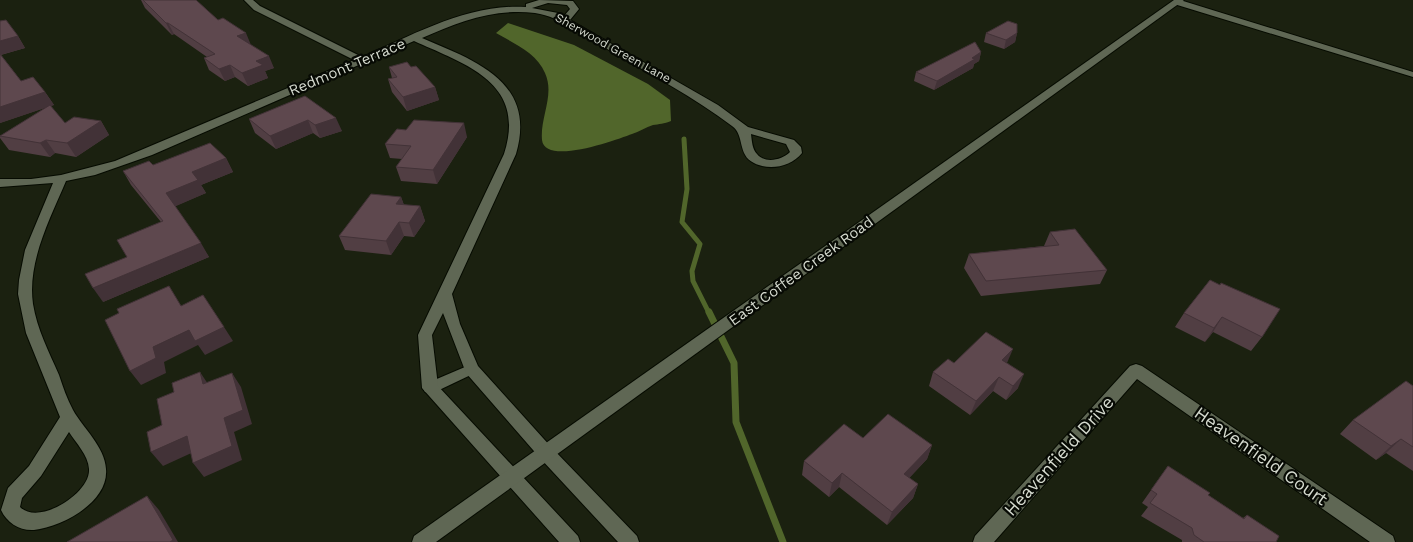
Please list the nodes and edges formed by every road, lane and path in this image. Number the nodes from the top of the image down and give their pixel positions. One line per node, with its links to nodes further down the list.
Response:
1 (248, 0): 6 (street)
2 (1179, 1): 7 (lane); 16 (street, East Coffee Creek Road)
3 (527, 6): 4 (street, Sherwood Green Lane); 4 (street); 5 (street, Sherwood Green Lane)
4 (564, 21): 8 (street, Sherwood Green Lane)
5 (414, 38): 6 (street, Redmont Terrace); 11 (street, Redmont Terrace)
6 (361, 60): 9 (street, Redmont Terrace)
7 (1413, 75)
8 (744, 129)
9 (61, 179): 10 (street, Redmont Terrace); 15 (street)
10 (0, 183)
11 (444, 292): 12 (street); 14 (street, Redmont Terrace)
12 (472, 369): 14 (lane); 16 (street)
13 (1136, 370): 21 (street, Heavenfield Drive); 22 (street, Heavenfield Court)
14 (430, 388): 17 (street)
15 (68, 417): 15 (street)
16 (546, 453): 17 (street, East Coffee Creek Road); 20 (street)
17 (512, 478): 18 (street, East Coffee Creek Road); 19 (street)
18 (421, 542)
19 (571, 542)
20 (630, 542)
21 (982, 542)
22 (1386, 542)

